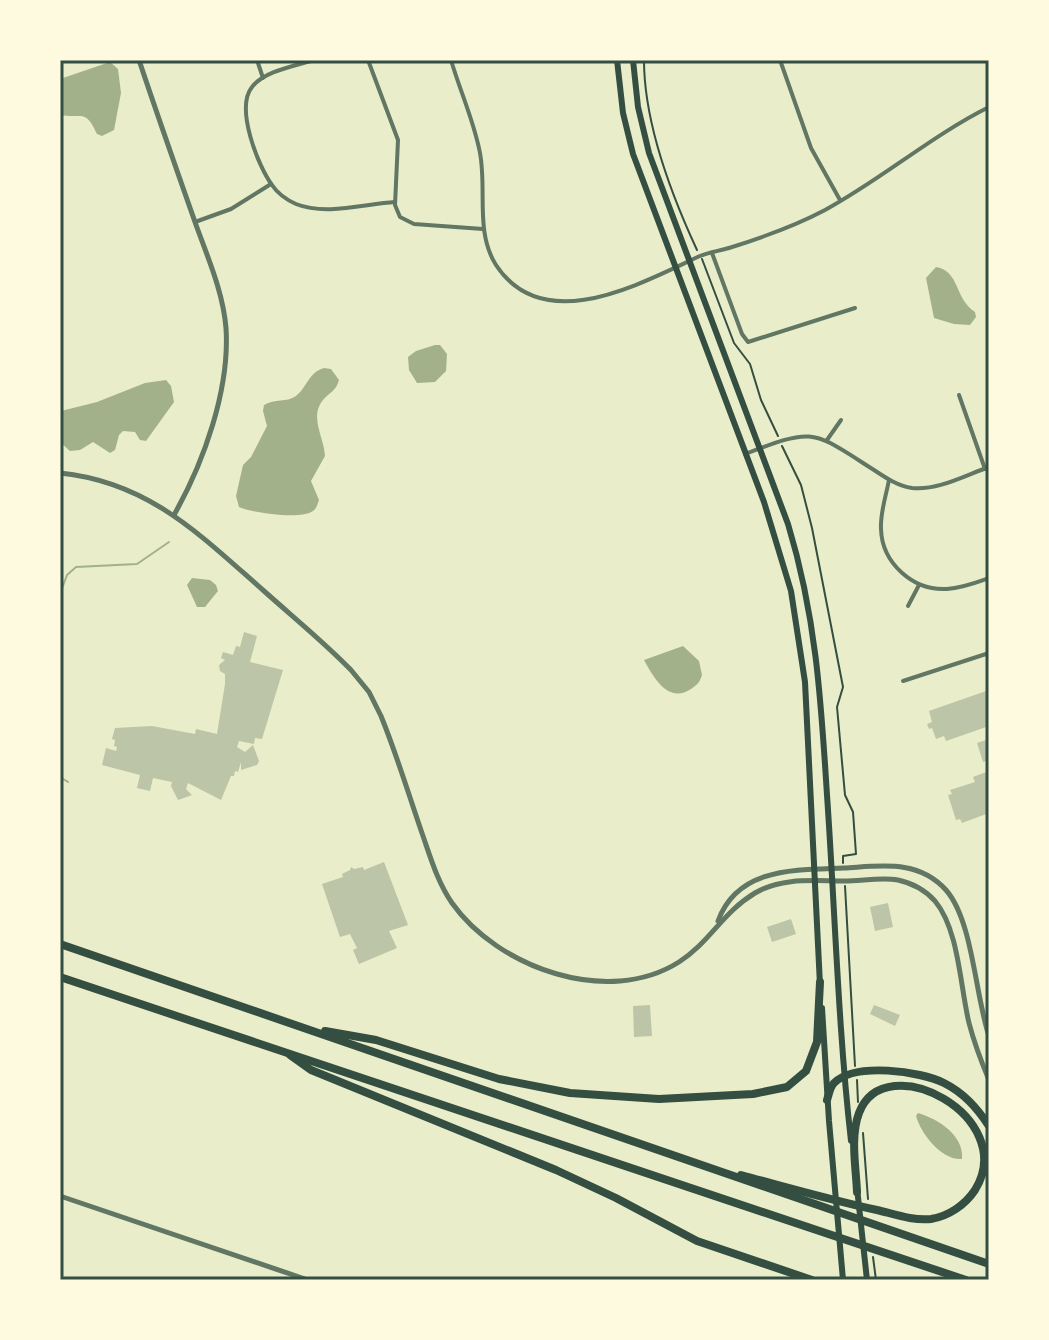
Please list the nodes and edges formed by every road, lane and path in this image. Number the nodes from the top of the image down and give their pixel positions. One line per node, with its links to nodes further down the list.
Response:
1 (139, 60): 14 (street)
2 (257, 60): 9 (street)
3 (314, 60): 9 (street)
4 (451, 60): 15 (street)
5 (617, 60): 18 (main road)
6 (633, 60): 17 (main road)
7 (780, 60): 12 (street)
8 (371, 61): 13 (street)
9 (263, 78): 11 (street)
10 (989, 107): 12 (street)
11 (271, 184): 13 (street); 14 (street)
12 (841, 201): 16 (street)
13 (395, 202): 15 (street)
14 (195, 222): 28 (street)
15 (483, 229): 18 (street)
16 (712, 252): 17 (street); 19 (street)
17 (689, 261): 18 (street); 23 (main road)
18 (675, 269): 24 (main road)
19 (855, 308)
20 (959, 395): 25 (street)
21 (841, 420): 22 (street)
22 (827, 440): 23 (street); 27 (street)
23 (760, 449): 24 (street); 37 (main road)
24 (745, 454): 36 (main road)
25 (987, 468): 27 (street)
26 (60, 473): 28 (street)
27 (889, 480): 30 (street)
28 (174, 515): 41 (street)
29 (989, 578): 30 (street)
30 (919, 585): 31 (street)
31 (908, 606)
32 (989, 653): 33 (street)
33 (903, 681)
34 (856, 854): 35 (path)
35 (843, 856)
36 (816, 868): 37 (street); 38 (main road); 41 (street)
37 (832, 868): 39 (main road); 46 (street)
38 (817, 881): 39 (street); 41 (street); 44 (main road)
39 (832, 881): 49 (main road); 50 (street)
40 (846, 892): 48 (path)
41 (716, 925)
42 (60, 944): 45 (highway)
43 (60, 977): 47 (highway)
44 (820, 982): 45 (highway); 51 (main road)
45 (302, 1027): 55 (highway)
46 (989, 1036)
47 (279, 1048): 64 (highway); 66 (highway)
48 (856, 1074): 49 (highway); 52 (path); 53 (highway)
49 (844, 1077): 51 (highway); 56 (main road)
50 (989, 1080)
51 (827, 1100): 65 (main road)
52 (863, 1106): 55 (highway); 56 (highway)
53 (989, 1126)
54 (863, 1128): 58 (path)
55 (678, 1157): 60 (highway)
56 (857, 1192): 61 (main road)
57 (60, 1196): 63 (street)
58 (869, 1209)
59 (873, 1250): 62 (path)
60 (989, 1264)
61 (867, 1277)
62 (876, 1279)
63 (308, 1280)
64 (812, 1280)
65 (843, 1280)
66 (966, 1280)

